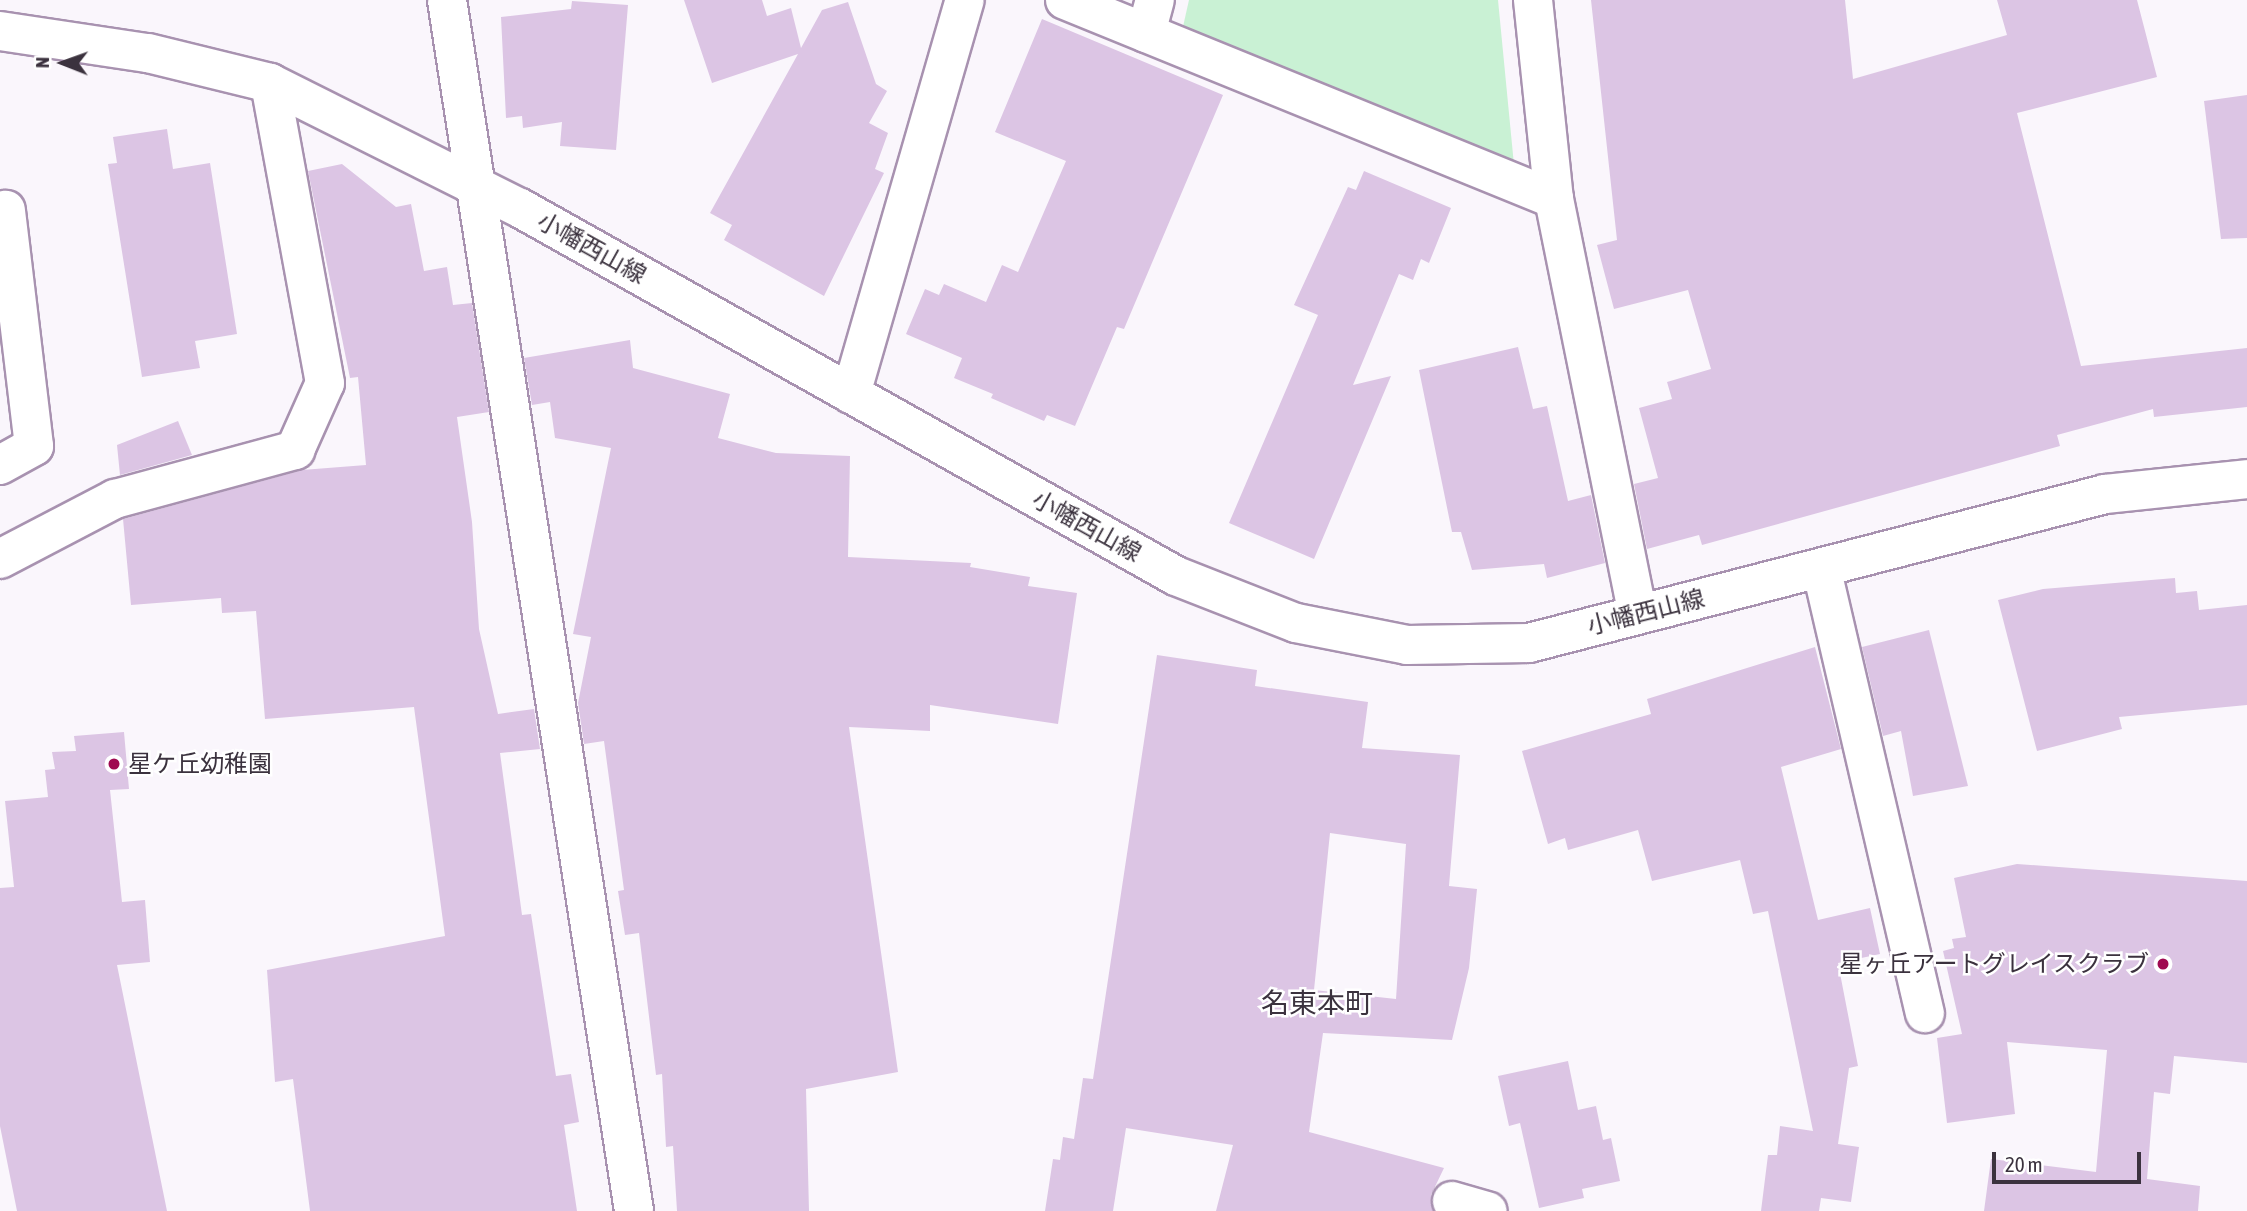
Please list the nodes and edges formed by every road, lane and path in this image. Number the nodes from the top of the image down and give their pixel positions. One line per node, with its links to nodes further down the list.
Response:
1 (447, 0): 8 (street)
2 (965, 0): 11 (street)
3 (1065, 0): 5 (street)
4 (1533, 0): 9 (street)
5 (1151, 16): 9 (street)
6 (0, 31): 7 (street, 小幡西山線)
7 (270, 82): 8 (street, 小幡西山線); 14 (street)
8 (479, 187): 11 (street, 小幡西山線); 19 (street)
9 (1554, 198): 16 (street)
10 (6, 210): 12 (street)
11 (851, 394): 16 (street, 小幡西山線)
12 (0, 466)
13 (2247, 479): 15 (street, 小幡西山線)
14 (0, 559)
15 (1822, 571): 16 (street, 小幡西山線); 17 (street)
16 (1637, 612)
17 (1925, 1013)
18 (1452, 1201): 20 (street)
19 (634, 1211)
20 (1488, 1211)

